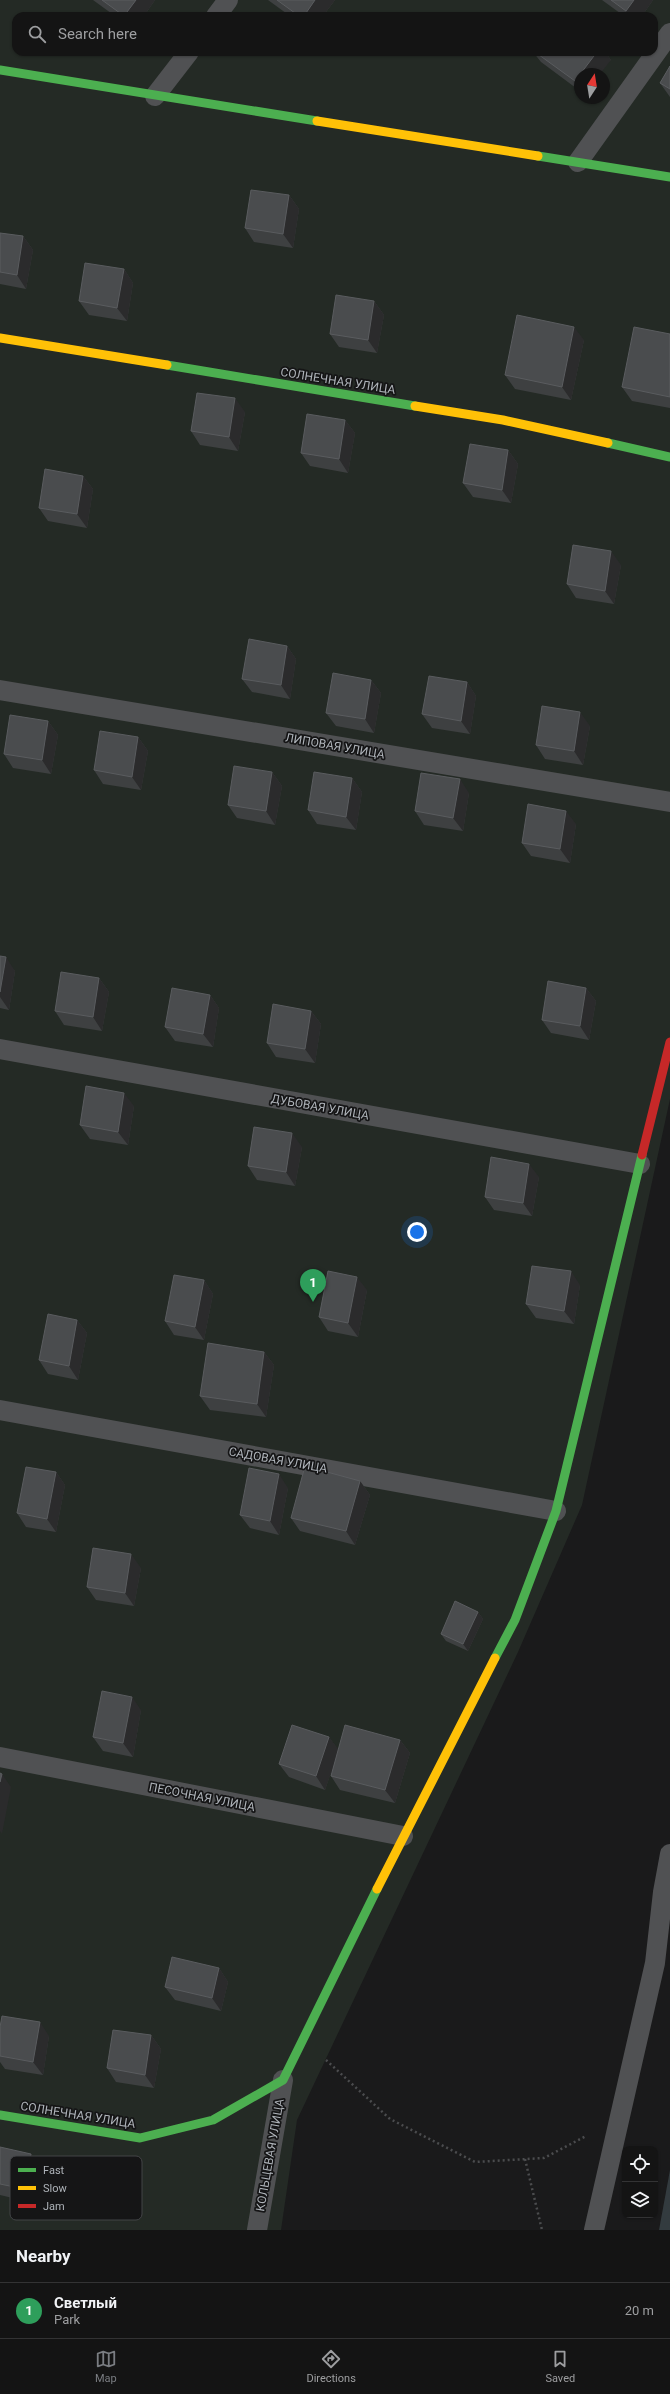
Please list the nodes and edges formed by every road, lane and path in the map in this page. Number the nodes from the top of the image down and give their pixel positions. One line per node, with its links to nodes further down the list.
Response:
1 (228, 0): 2 (lane)
2 (219, 12)
3 (670, 33): 4 (lane)
4 (658, 50)
5 (186, 56): 8 (lane)
6 (654, 56): 9 (lane)
7 (0, 70): 8 (street)
8 (155, 96): 9 (street)
9 (578, 162): 10 (street)
10 (670, 177)
11 (0, 338): 12 (street, СОЛНЕЧНАЯ УЛИЦА)
12 (670, 457)
13 (0, 690): 14 (lane, ЛИПОВАЯ УЛИЦА)
14 (670, 802)
15 (670, 1042): 17 (street)
16 (0, 1049): 17 (lane, ДУБОВАЯ УЛИЦА)
17 (640, 1164): 19 (street)
18 (0, 1410): 19 (lane, САДОВАЯ УЛИЦА)
19 (556, 1511): 21 (street)
20 (0, 1757): 21 (lane, ПЕСОЧНАЯ УЛИЦА)
21 (403, 1836): 24 (street)
22 (670, 1854): 23 (lane)
23 (664, 1935): 27 (lane)
24 (303, 2039): 25 (street); 28 (path)
25 (283, 2080): 26 (street, СОЛНЕЧНАЯ УЛИЦА); 29 (lane, КОЛЬЦЕВАЯ УЛИЦА)
26 (0, 2114)
27 (619, 2120): 28 (path); 31 (lane)
28 (525, 2159): 30 (path)
29 (257, 2230)
30 (542, 2230)
31 (594, 2230)

